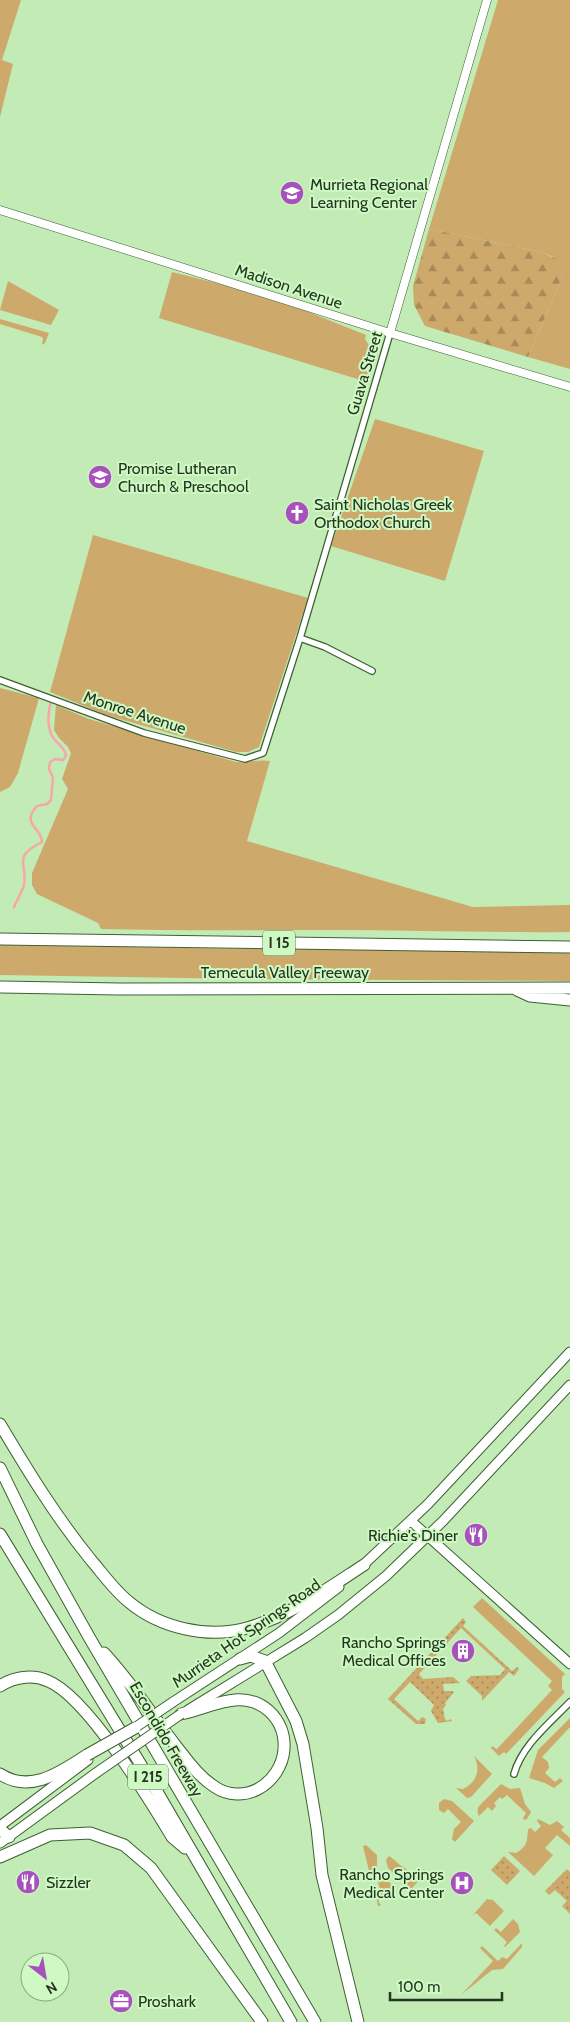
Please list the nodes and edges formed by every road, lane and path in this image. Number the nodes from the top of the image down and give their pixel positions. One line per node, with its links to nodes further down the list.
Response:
1 (487, 0): 3 (street, Guava Street)
2 (0, 210): 3 (street, Madison Avenue)
3 (390, 333): 4 (street, Madison Avenue); 5 (street, Guava Street)
4 (570, 387)
5 (300, 638): 6 (street); 8 (street, Guava Street)
6 (372, 671)
7 (0, 680): 8 (street, Monroe Avenue)
8 (263, 752)
9 (0, 939): 10 (highway, Temecula Valley Freeway / I 15)
10 (566, 947)
11 (0, 987): 12 (highway, Temecula Valley Freeway)
12 (510, 987): 13 (highway, Temecula Valley Freeway); 14 (highway)
13 (570, 988)
14 (570, 1000)
15 (570, 1352): 19 (main road, Murrieta Hot Springs Road)
16 (570, 1385): 21 (main road, Murrieta Hot Springs Road)
17 (0, 1424): 22 (highway)
18 (0, 1468): 23 (highway, Escondido Freeway / I 215)
19 (411, 1521): 21 (main road); 22 (main road, Murrieta Hot Springs Road)
20 (0, 1534): 35 (highway, I 215)
21 (428, 1536): 25 (main road, Murrieta Hot Springs Road); 26 (main road)
22 (364, 1564): 24 (main road, Murrieta Hot Springs Road)
23 (89, 1637): 29 (highway); 39 (highway, Escondido Freeway / I 215)
24 (240, 1659): 25 (highway); 30 (main road, Murrieta Hot Springs Road, bridge)
25 (265, 1661): 29 (main road, Murrieta Hot Springs Road); 40 (highway)
26 (570, 1664)
27 (0, 1686): 35 (highway)
28 (570, 1702): 33 (street)
29 (180, 1714): 34 (main road, Murrieta Hot Springs Road, bridge)
30 (135, 1728): 31 (highway, bridge)
31 (88, 1757): 32 (highway); 34 (main road, Murrieta Hot Springs Road)
32 (0, 1774)
33 (514, 1774)
34 (2, 1834)
35 (194, 1856): 38 (highway, I 215)
36 (0, 1857): 37 (highway)
37 (262, 2022)
38 (291, 2022)
39 (315, 2022)
40 (358, 2022)

